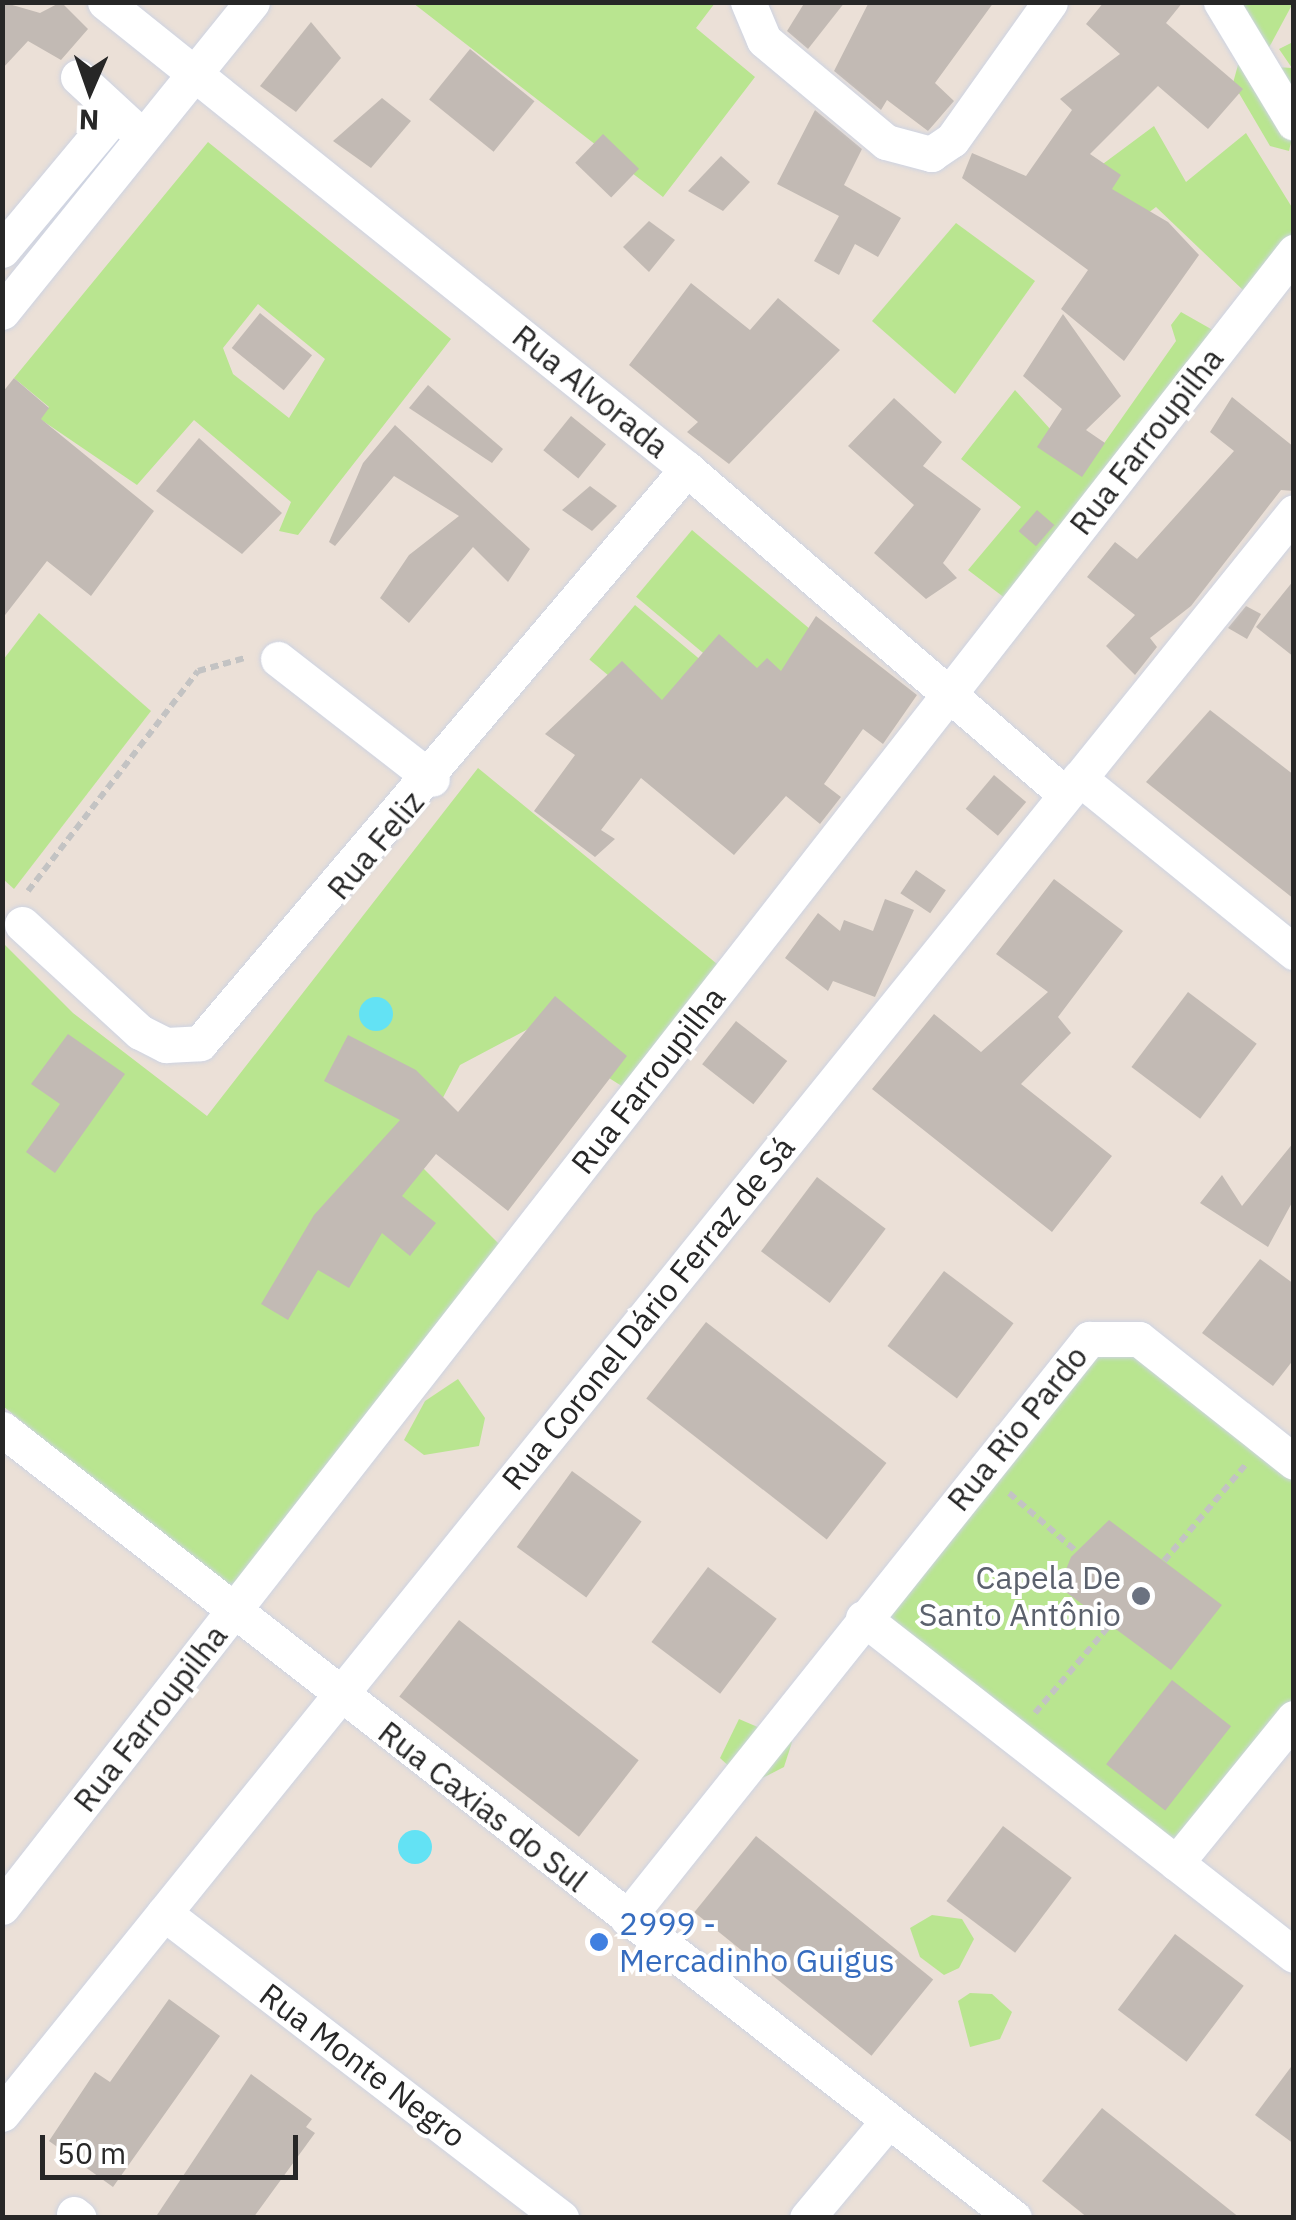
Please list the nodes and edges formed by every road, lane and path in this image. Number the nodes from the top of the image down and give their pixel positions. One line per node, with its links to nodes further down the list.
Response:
1 (104, 2): 6 (street, Rua Alvorada)
2 (252, 2): 6 (street)
3 (748, 2): 4 (street)
4 (1050, 2)
5 (1220, 2): 9 (street)
6 (196, 72): 10 (street); 14 (street, Rua Alvorada)
7 (78, 77): 8 (street)
8 (116, 113): 10 (street); 11 (street)
9 (1294, 122)
10 (144, 136): 13 (street)
11 (2, 250)
12 (1294, 252): 17 (street, Rua Farroupilha)
13 (2, 312)
14 (687, 468): 17 (street, Rua Alvorada); 18 (street, Rua Feliz)
15 (1294, 512): 19 (street, Rua Coronel Dário Ferraz de Sá)
16 (278, 659): 18 (street); 20 (path)
17 (946, 698): 19 (street, Rua Alvorada); 27 (street, Rua Farroupilha)
18 (432, 778): 20 (street, Rua Feliz)
19 (1072, 786): 21 (street, Rua Alvorada); 30 (street, Rua Coronel Dário Ferraz de Sá)
20 (22, 924)
21 (1294, 952)
22 (2, 1428): 27 (street, Rua Caxias do Sul)
23 (1280, 1451): 24 (street, Rua Rio Pardo); 26 (path)
24 (982, 1470): 25 (path); 28 (street, Rua Rio Pardo)
25 (1076, 1551)
26 (1164, 1561)
27 (233, 1612): 30 (street, Rua Caxias do Sul); 34 (street, Rua Farroupilha)
28 (862, 1618): 32 (street); 36 (street, Rua Rio Pardo)
29 (1110, 1624): 32 (path)
30 (340, 1695): 35 (street, Rua Coronel Dário Ferraz de Sá); 36 (street, Rua Caxias do Sul)
31 (1294, 1718): 33 (street)
32 (1014, 1737): 33 (street)
33 (1176, 1863): 37 (street)
34 (2, 1907)
35 (164, 1913): 38 (street, Rua Coronel Dário Ferraz de Sá); 40 (street, Rua Monte Negro)
36 (628, 1918): 39 (street, Rua Caxias do Sul)
37 (1294, 1955)
38 (2, 2114)
39 (888, 2121): 41 (street); 42 (street, Rua Caxias do Sul)
40 (561, 2218)
41 (807, 2218)
42 (1014, 2218)

